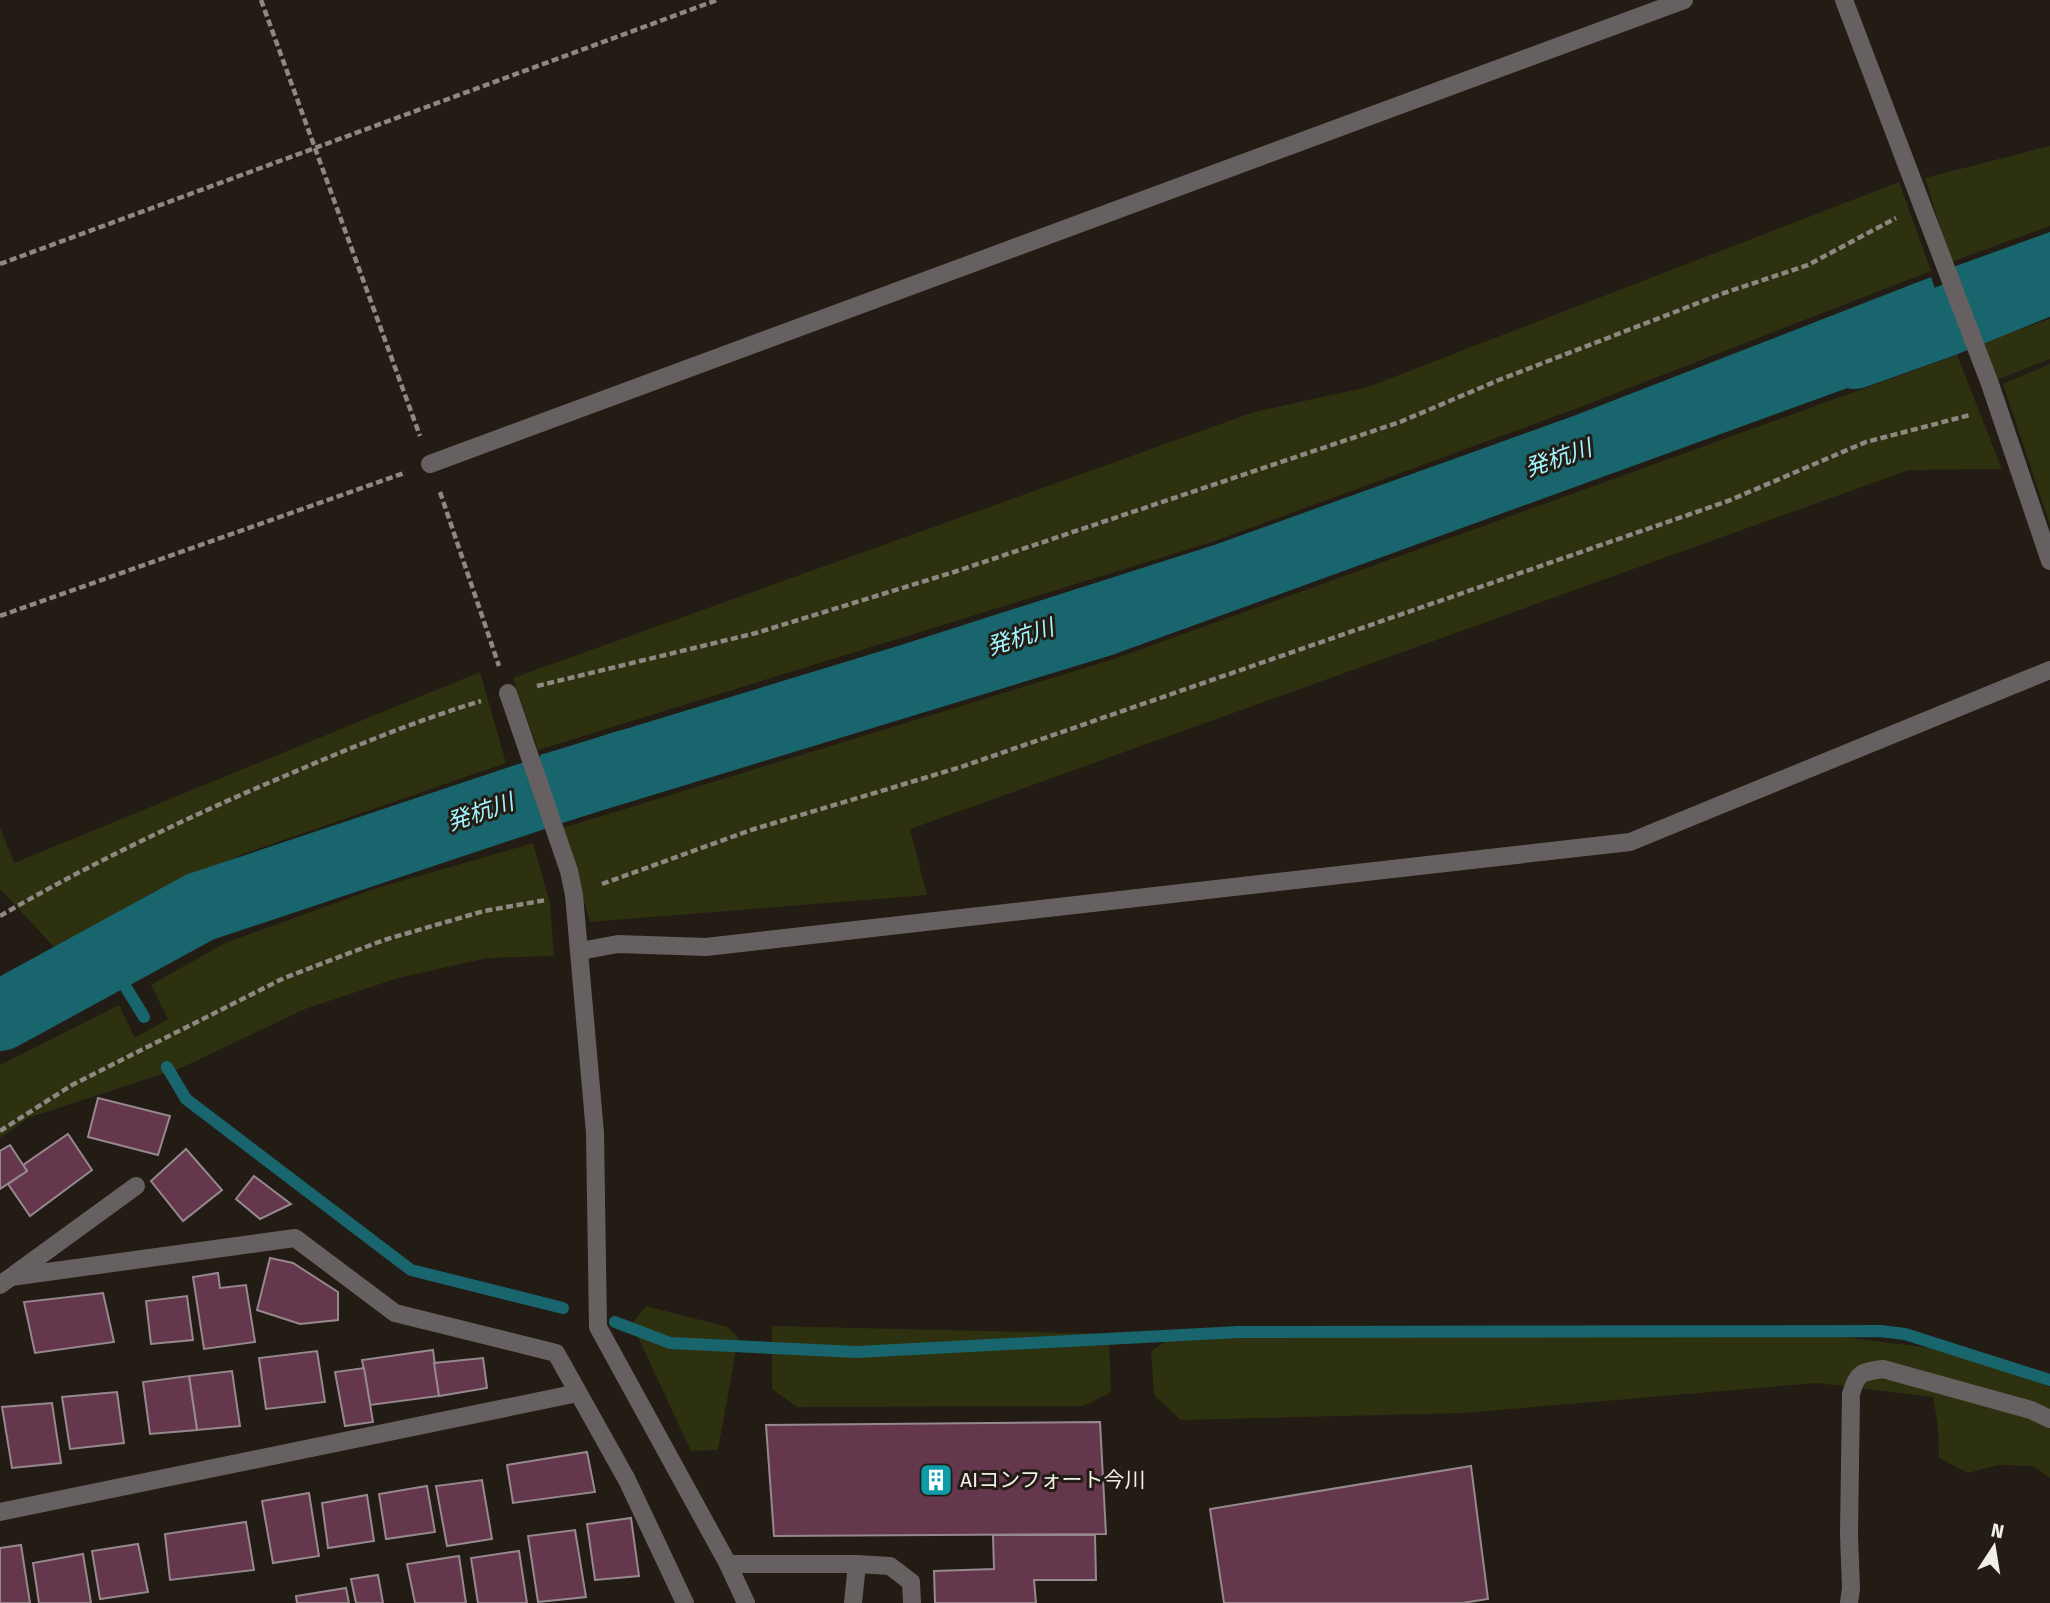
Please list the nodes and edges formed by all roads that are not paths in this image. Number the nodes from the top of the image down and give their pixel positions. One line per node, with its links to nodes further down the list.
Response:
1 (1684, 0): 3 (street)
2 (1844, 0): 4 (street)
3 (430, 464)
4 (2050, 561)
5 (2050, 670): 7 (street)
6 (508, 693): 7 (street)
7 (580, 951): 13 (street)
8 (136, 1186): 9 (street)
9 (6, 1281): 10 (street)
10 (578, 1393): 12 (street); 15 (street)
11 (2050, 1419): 19 (street)
12 (0, 1512)
13 (727, 1564): 14 (street); 16 (street)
14 (857, 1564): 17 (street); 18 (street)
15 (685, 1603)
16 (746, 1603)
17 (853, 1603)
18 (912, 1603)
19 (1849, 1603)

